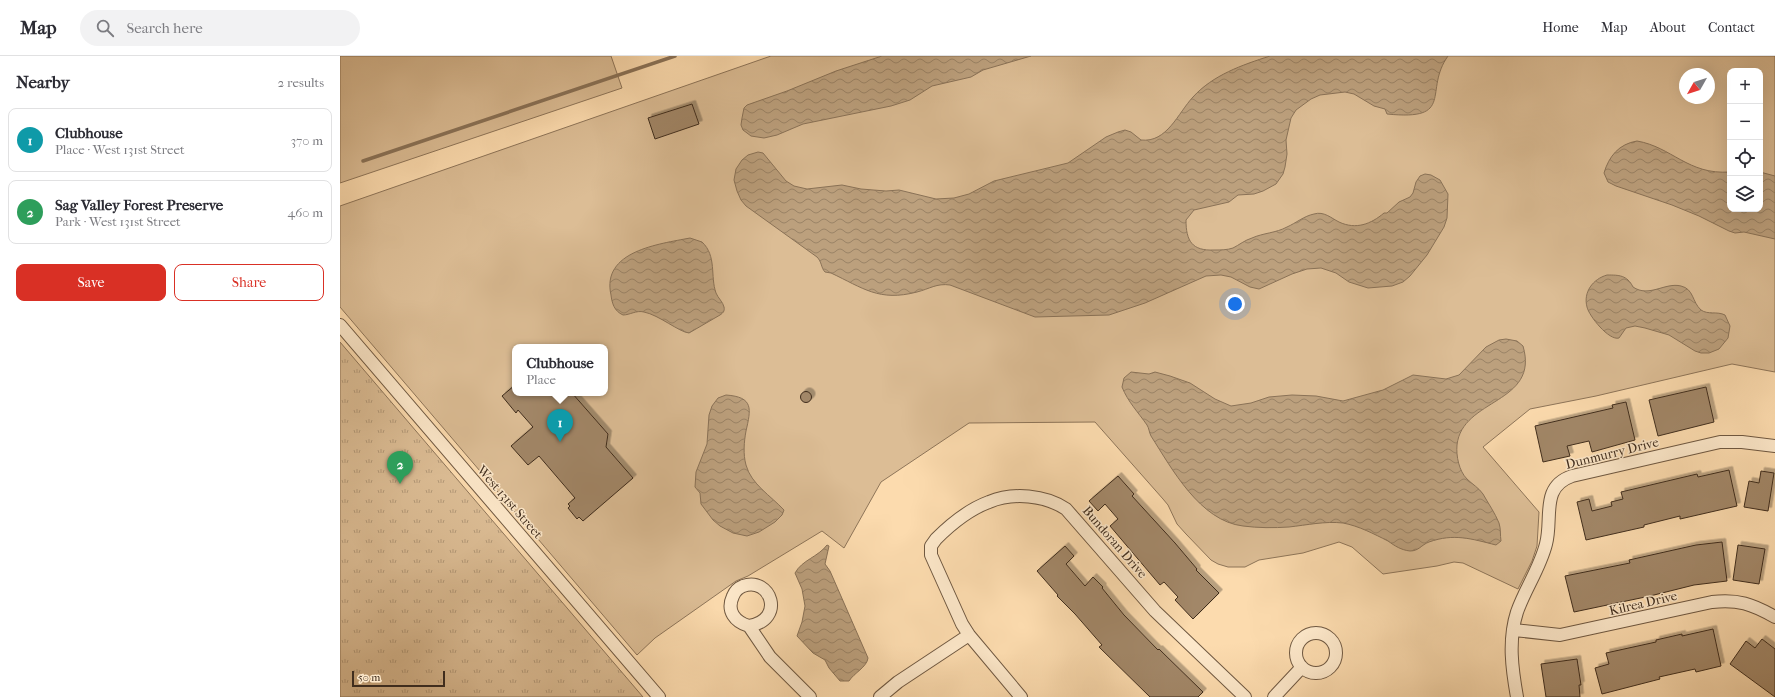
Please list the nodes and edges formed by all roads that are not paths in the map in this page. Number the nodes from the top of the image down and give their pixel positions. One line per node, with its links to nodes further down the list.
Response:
1 (340, 325): 8 (street, West 131st Street)
2 (1775, 446): 5 (street, Dunmurry Drive)
3 (1775, 617): 5 (street, Kilrea Drive)
4 (749, 626): 9 (street)
5 (1514, 630): 14 (street, Dunmurry Drive)
6 (969, 635): 10 (street); 11 (street); 12 (street, Bundoran Drive)
7 (1302, 667): 13 (street)
8 (659, 697)
9 (810, 697)
10 (880, 697)
11 (1020, 697)
12 (1245, 697)
13 (1274, 697)
14 (1517, 697)

